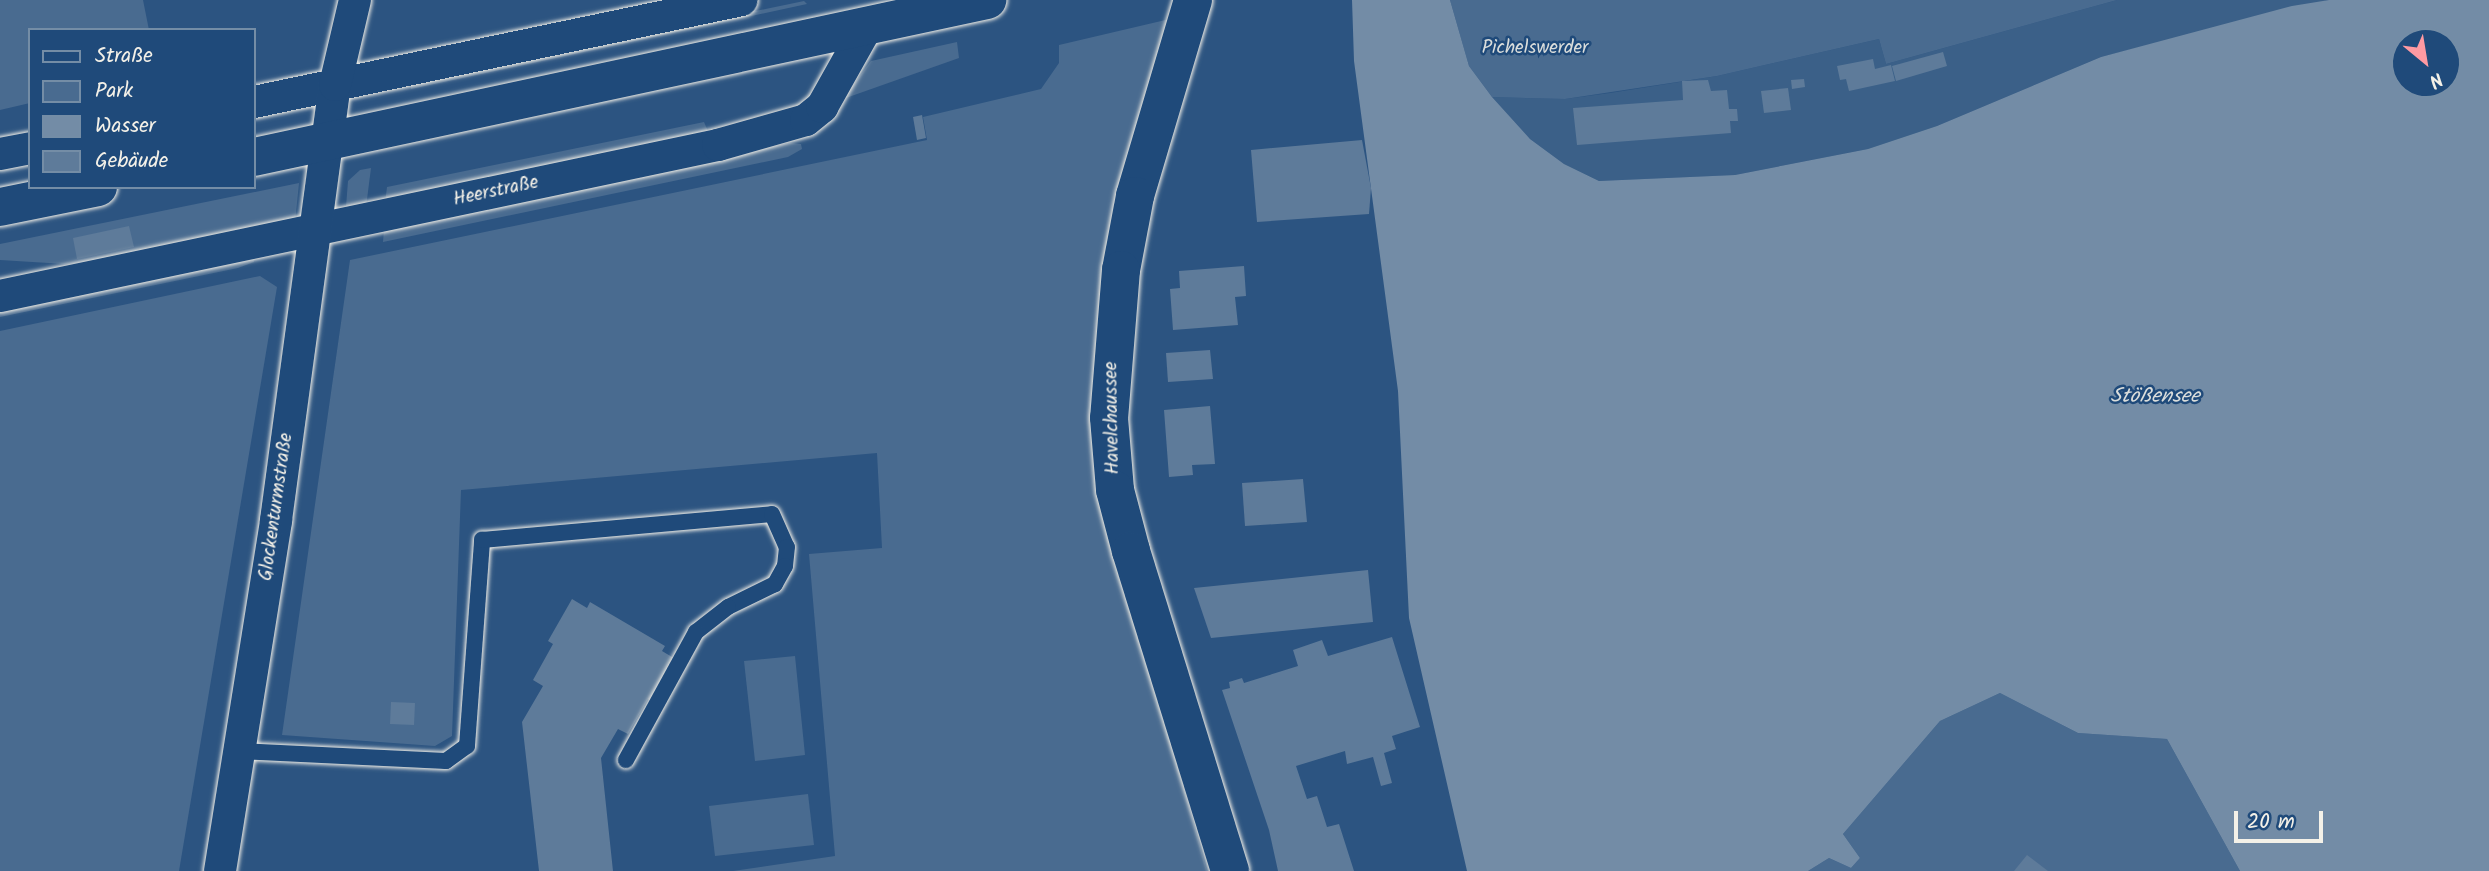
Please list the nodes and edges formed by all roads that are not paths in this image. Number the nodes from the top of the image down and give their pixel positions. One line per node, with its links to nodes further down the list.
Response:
1 (355, 0): 6 (street, Glockenturmstraße)
2 (741, 0): 6 (street)
3 (987, 0): 5 (street)
4 (1193, 0): 22 (street, Havelchaussee)
5 (868, 25): 9 (street); 15 (street, Heerstraße)
6 (335, 85): 7 (street); 8 (street); 9 (street, Glockenturmstraße)
7 (256, 102)
8 (256, 122)
9 (327, 143): 12 (street); 15 (street, Glockenturmstraße)
10 (28, 148): 11 (street)
11 (0, 154)
12 (256, 157)
13 (88, 189): 14 (street)
14 (0, 207)
15 (317, 230): 17 (street, Heerstraße); 19 (street, Glockenturmstraße)
16 (0, 273): 17 (street, Heerstraße)
17 (72, 281): 18 (street, Heerstraße)
18 (0, 296)
19 (239, 751): 20 (lane); 21 (street, Glockenturmstraße)
20 (626, 760)
21 (220, 871)
22 (1230, 871)

